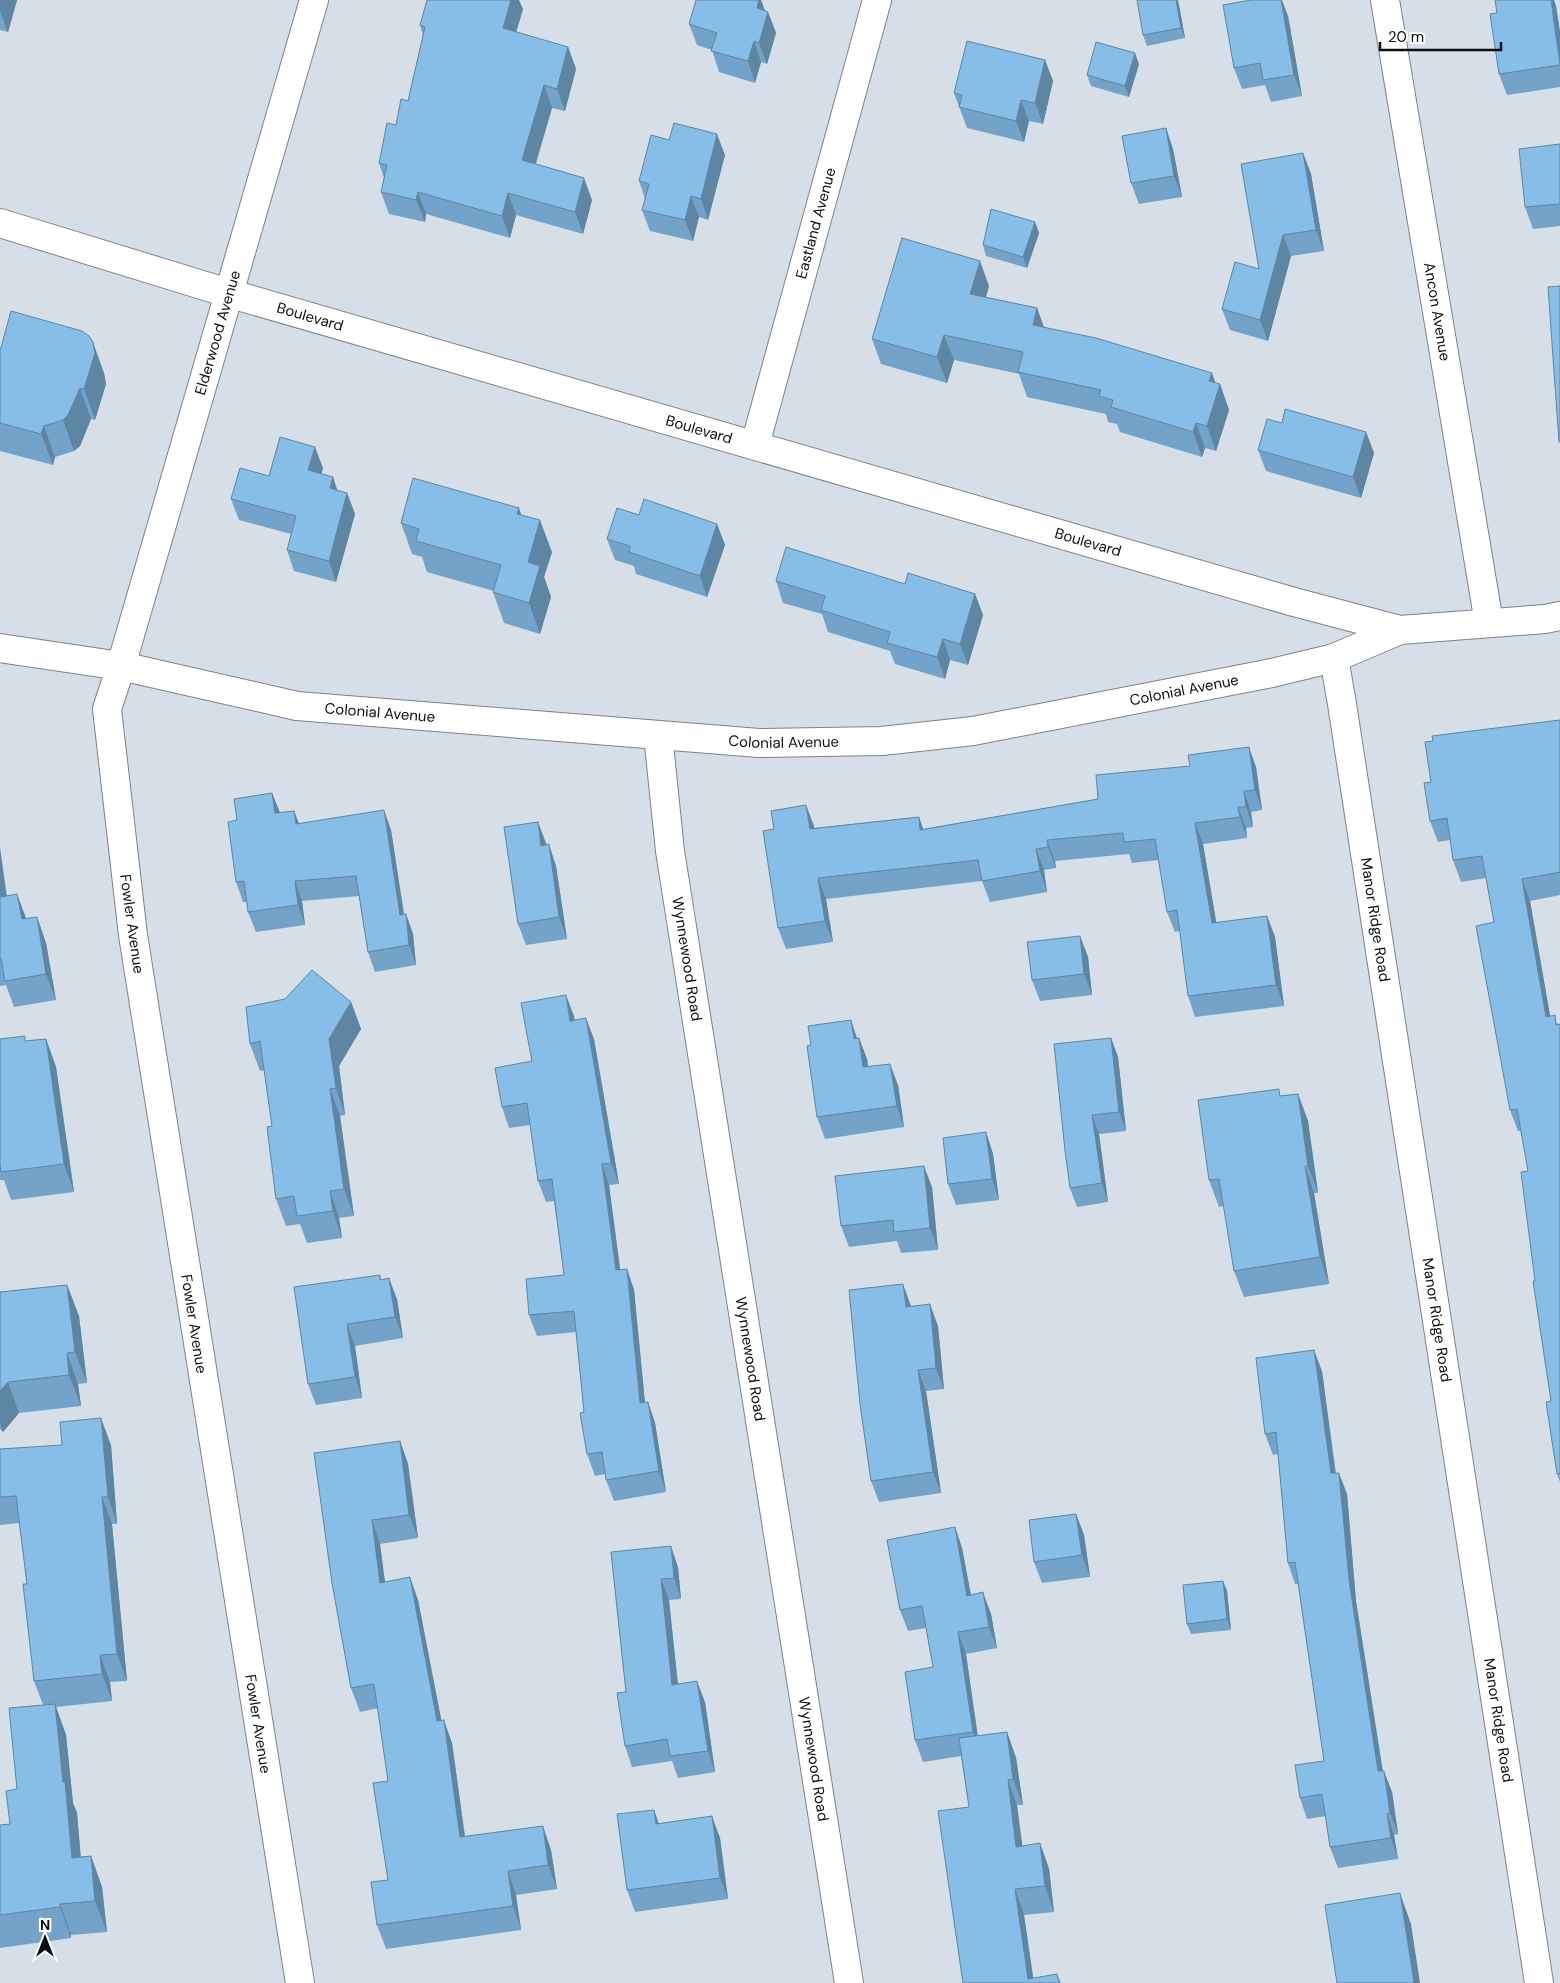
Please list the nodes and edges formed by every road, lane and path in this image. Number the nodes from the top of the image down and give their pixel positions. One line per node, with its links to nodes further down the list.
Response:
1 (314, 0): 5 (street, Elderwood Avenue)
2 (876, 0): 6 (street, Eastland Avenue)
3 (1386, 0): 8 (street, Ancon Avenue)
4 (0, 223): 5 (street, Boulevard)
5 (228, 292): 6 (street, Boulevard); 12 (street, Elderwood Avenue)
6 (755, 445): 9 (street, Boulevard)
7 (1560, 616): 8 (street, Colonial Avenue)
8 (1489, 623): 9 (street, Colonial Avenue)
9 (1400, 630): 11 (street, Colonial Avenue)
10 (0, 648): 12 (street, Colonial Avenue)
11 (1334, 658): 13 (street, Colonial Avenue); 16 (street, Manor Ridge Road)
12 (121, 666): 13 (street, Colonial Avenue); 14 (street, Fowler Avenue)
13 (658, 735): 15 (street, Wynnewood Road)
14 (300, 1983)
15 (849, 1983)
16 (1539, 1983)

